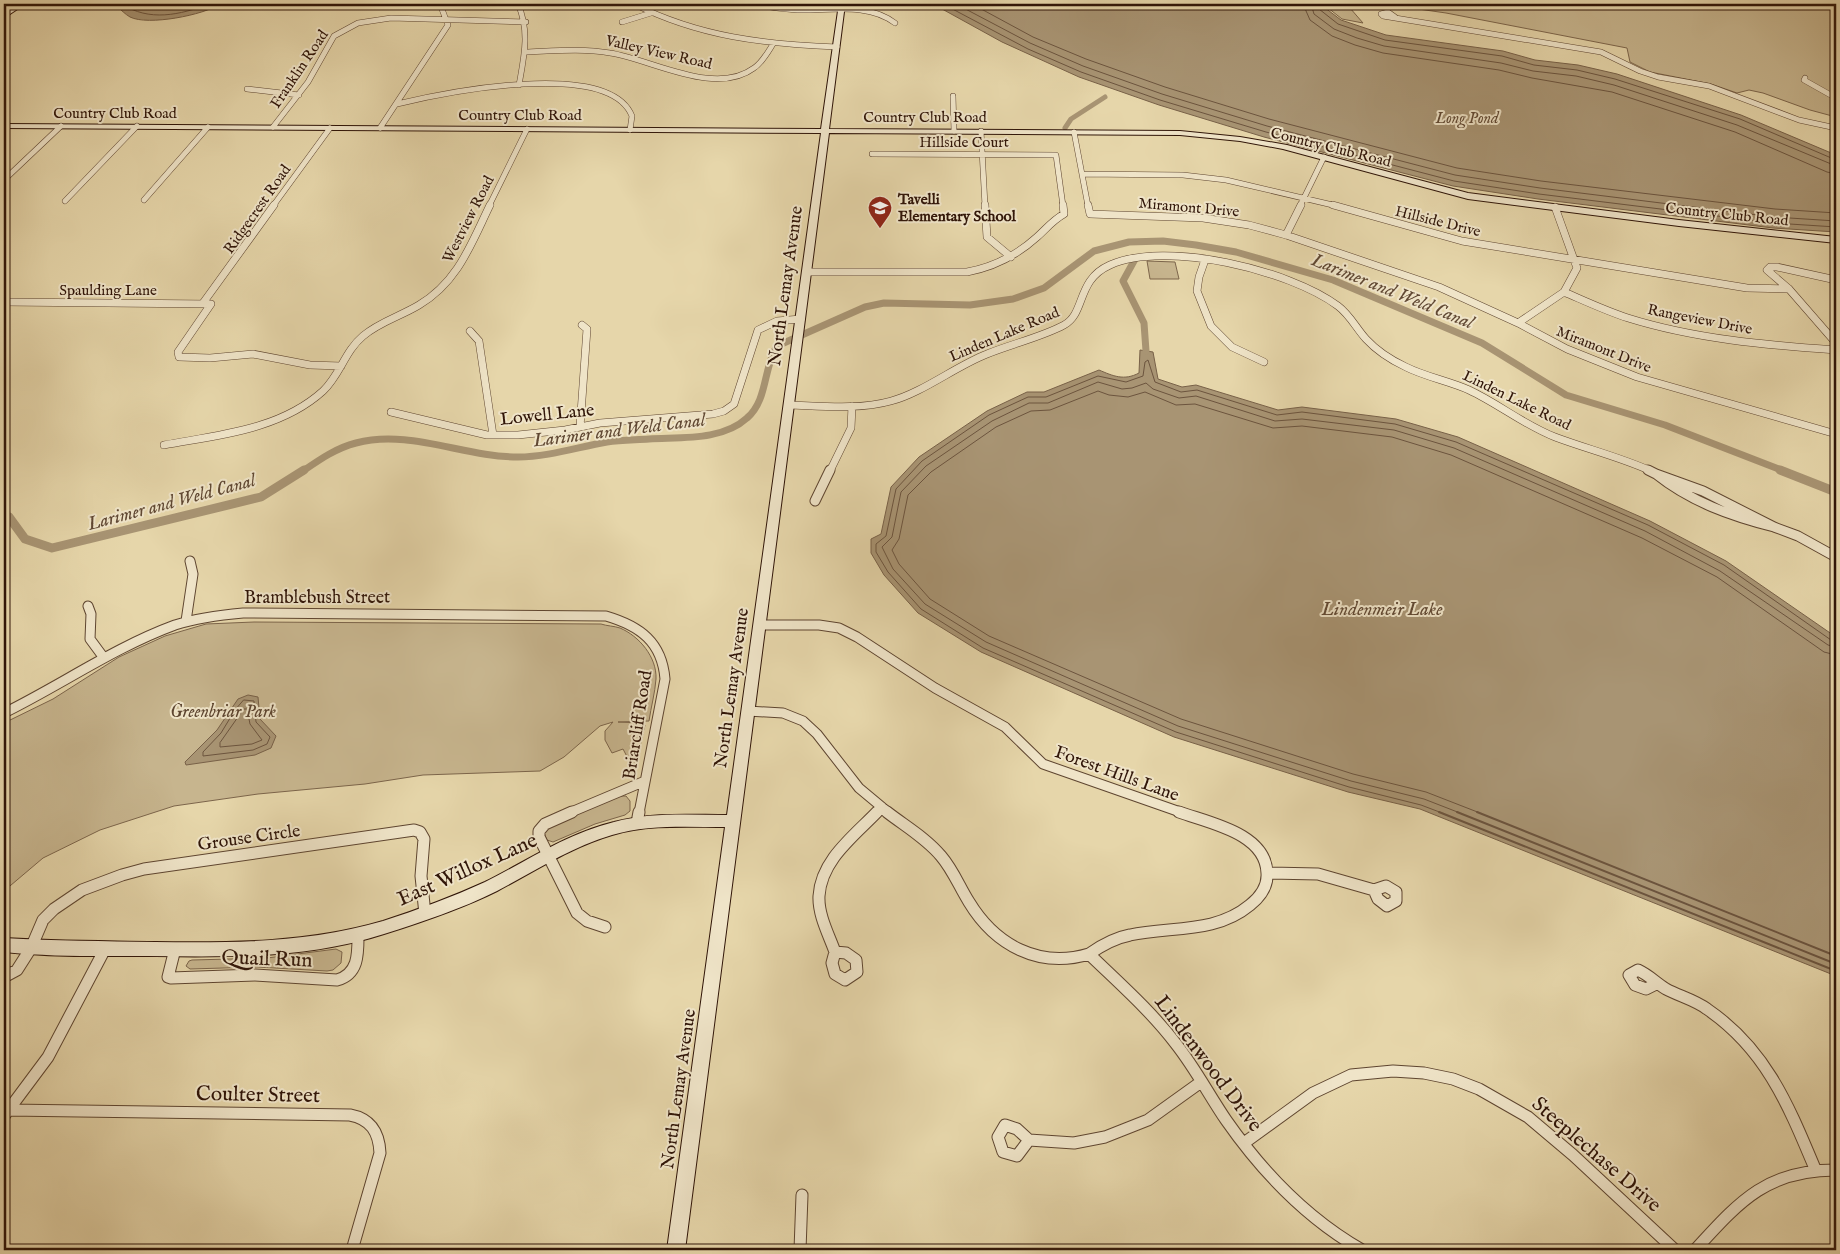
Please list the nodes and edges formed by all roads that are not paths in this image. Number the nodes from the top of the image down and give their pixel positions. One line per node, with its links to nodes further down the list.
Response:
1 (22, 4): 8 (street)
2 (440, 4): 10 (street)
3 (518, 4): 11 (street)
4 (634, 4): 7 (street)
5 (754, 4): 6 (street)
6 (842, 7): 13 (street); 15 (street, North Lemay Avenue)
7 (651, 13): 12 (street); 14 (street)
8 (4, 16)
9 (1395, 17): 31 (street)
10 (448, 19): 11 (street, Franklin Road); 20 (street, Franklin Road); 23 (street)
11 (526, 22): 16 (street)
12 (622, 22)
13 (895, 23)
14 (774, 44): 15 (street); 16 (street, Valley View Road)
15 (837, 47): 34 (street, North Lemay Avenue)
16 (524, 52): 17 (street)
17 (520, 85): 23 (street); 33 (street)
18 (247, 88): 20 (street)
19 (1836, 94): 22 (street)
20 (299, 95): 28 (street, Franklin Road)
21 (953, 96): 35 (street)
22 (1836, 98)
23 (396, 104): 30 (street)
24 (4, 126): 25 (street, Country Club Road)
25 (61, 126): 26 (street, Country Club Road); 42 (street)
26 (137, 126): 27 (street, Country Club Road); 47 (street)
27 (208, 127): 28 (street, Country Club Road); 46 (street)
28 (273, 127): 29 (street, Country Club Road)
29 (330, 128): 30 (street, Country Club Road); 62 (street, Ridgecrest Road)
30 (380, 128): 32 (street, Country Club Road)
31 (1836, 128)
32 (527, 129): 33 (street, Country Club Road); 72 (street, Westview Road)
33 (630, 130): 34 (street, Country Club Road)
34 (826, 131): 35 (street, Country Club Road); 57 (street, North Lemay Avenue)
35 (954, 131): 36 (street, Country Club Road)
36 (981, 131): 37 (street, Country Club Road); 39 (street)
37 (1074, 132): 40 (street, Country Club Road); 43 (street)
38 (872, 154): 39 (street, Hillside Court)
39 (982, 155): 49 (street, Hillside Court); 52 (street)
40 (1324, 157): 45 (street); 48 (street, Country Club Road)
41 (4, 171): 42 (street)
42 (13, 171): 44 (street)
43 (1082, 174): 45 (street, Hillside Drive); 50 (street, Miramont Drive)
44 (4, 180)
45 (1304, 197): 50 (street); 54 (street, Hillside Drive)
46 (144, 200)
47 (65, 201)
48 (1555, 207): 51 (street, Country Club Road); 54 (street)
49 (1064, 214): 52 (street)
50 (1286, 235): 55 (street, Miramont Drive)
51 (1836, 240)
52 (1011, 257): 57 (street)
53 (1205, 260): 71 (street); 74 (street, Linden Lake Road); 80 (street, Linden Lake Road)
54 (1575, 260): 59 (street, Hillside Drive); 60 (street)
55 (1370, 262): 56 (street); 65 (street, Miramont Drive)
56 (1363, 271)
57 (807, 272): 64 (street, North Lemay Avenue)
58 (1836, 280): 59 (street)
59 (1789, 288): 68 (street)
60 (1564, 292): 65 (street); 69 (street, Rangeview Drive)
61 (4, 302): 62 (street, Spaulding Lane)
62 (203, 303): 63 (street, Spaulding Lane)
63 (210, 306): 70 (street)
64 (800, 319): 73 (street, North Lemay Avenue); 76 (street, Lowell Lane)
65 (1518, 323): 77 (street, Miramont Drive)
66 (582, 325): 76 (street)
67 (470, 331): 78 (street)
68 (1836, 343)
69 (1836, 350)
70 (179, 357): 72 (street)
71 (1264, 362)
72 (341, 366): 79 (street, Westview Road)
73 (789, 405): 74 (street, Linden Lake Road); 87 (street, North Lemay Avenue)
74 (852, 406): 81 (street)
75 (391, 412): 78 (street, Lowell Lane)
76 (580, 427): 78 (street, Lowell Lane)
77 (1836, 434)
78 (493, 435)
79 (164, 445)
80 (1656, 474): 82 (street, Linden Lake Road); 82 (street, Linden Lake Road)
81 (815, 501)
82 (1774, 527): 83 (street, Linden Lake Road)
83 (1836, 557)
84 (190, 561): 86 (street)
85 (88, 606): 89 (street)
86 (186, 621): 88 (street, Bramblebush Street); 89 (street, Bramblebush Street)
87 (760, 625): 90 (street, North Lemay Avenue); 97 (street, Forest Hills Lane)
88 (648, 636): 92 (street, Briarcliff Road)
89 (104, 658): 91 (street, Bramblebush Street)
90 (748, 711): 93 (street); 94 (street, North Lemay Avenue)
91 (4, 713)
92 (645, 781): 95 (street, Briarcliff Road); 96 (street)
93 (882, 807): 106 (street); 107 (street)
94 (734, 821): 95 (street, East Willox Lane); 118 (street, North Lemay Avenue)
95 (637, 823): 96 (street, East Willox Lane)
96 (548, 857): 99 (street, East Willox Lane); 100 (street)
97 (1268, 873): 98 (street); 107 (street)
98 (1374, 890)
99 (425, 914): 101 (street, East Willox Lane); 103 (street, Grouse Circle)
100 (604, 927)
101 (358, 934): 105 (street, East Willox Lane); 105 (street, Quail Run)
102 (4, 945): 103 (street, East Willox Lane)
103 (31, 948): 104 (street, East Willox Lane); 108 (street)
104 (105, 949): 105 (street, East Willox Lane); 111 (street)
105 (175, 950)
106 (835, 952)
107 (1089, 954): 110 (street, Lindenwood Drive)
108 (4, 977)
109 (1656, 984): 115 (street)
110 (1201, 1082): 112 (street); 113 (street, Lindenwood Drive)
111 (6, 1113): 117 (street, Coulter Street)
112 (1029, 1140)
113 (1244, 1143): 120 (street, Lindenwood Drive); 121 (street, Steeplechase Drive)
114 (1836, 1170): 115 (street)
115 (1816, 1171): 122 (street)
116 (802, 1195): 119 (street)
117 (352, 1250)
118 (676, 1250)
119 (800, 1250)
120 (1362, 1250)
121 (1675, 1250)
122 (1695, 1250)

